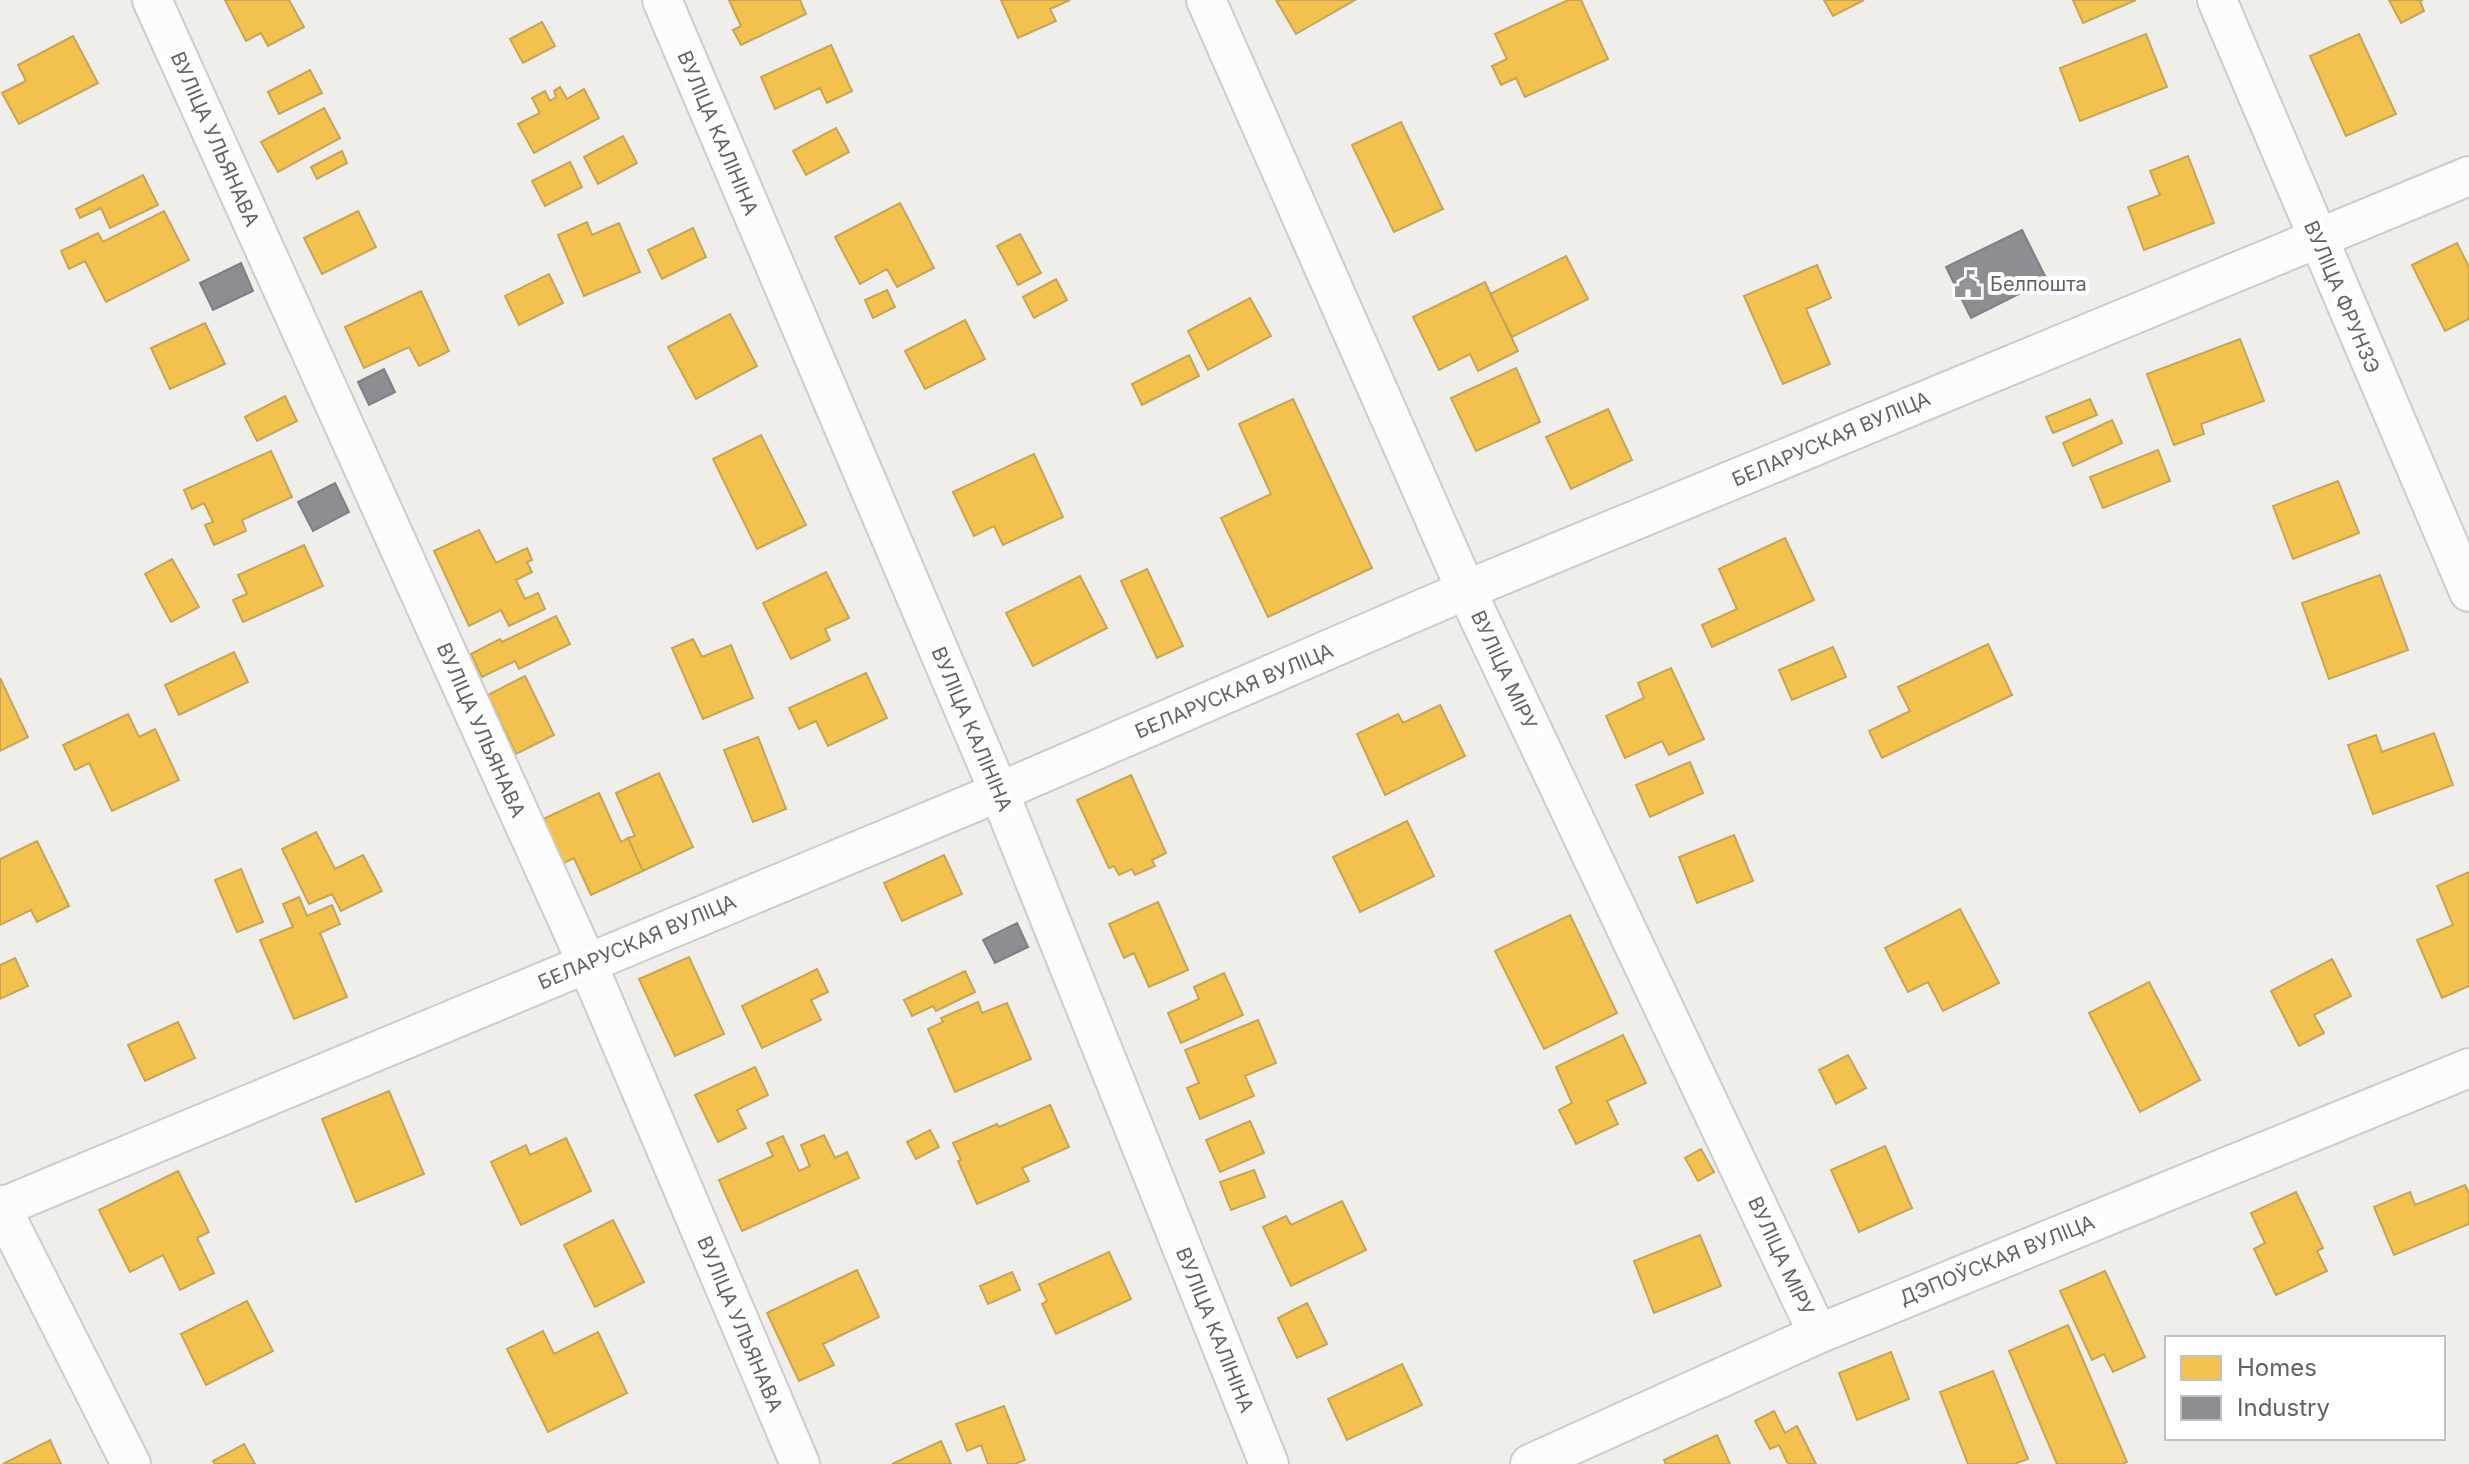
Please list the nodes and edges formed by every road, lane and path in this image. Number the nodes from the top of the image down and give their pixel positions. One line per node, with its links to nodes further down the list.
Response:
1 (152, 0): 10 (street, ВУЛІЦА УЛЬЯНАВА)
2 (662, 0): 9 (street, ВУЛІЦА КАЛІНІНА)
3 (1206, 0): 7 (street, ВУЛІЦА МІРУ)
4 (2217, 0): 6 (street, ВУЛІЦА ФРУНЗЭ)
5 (2469, 176): 6 (street, БЕЛАРУСКАЯ ВУЛІЦА)
6 (2316, 238): 7 (street, БЕЛАРУСКАЯ ВУЛІЦА); 8 (street, ВУЛІЦА ФРУНЗЭ)
7 (1466, 590): 9 (street, БЕЛАРУСКАЯ ВУЛІЦА); 13 (street, ВУЛІЦА МІРУ)
8 (2469, 592)
9 (999, 792): 10 (street, БЕЛАРУСКАЯ ВУЛІЦА); 16 (street, ВУЛІЦА КАЛІНІНА)
10 (587, 963): 12 (street, БЕЛАРУСКАЯ ВУЛІЦА); 15 (street, ВУЛІЦА УЛЬЯНАВА)
11 (2469, 1068): 13 (street, ДЭПОЎСКАЯ ВУЛІЦА)
12 (0, 1207): 14 (street)
13 (1818, 1334): 17 (street, ДЭПОЎСКАЯ ВУЛІЦА)
14 (131, 1464)
15 (800, 1464)
16 (1269, 1464)
17 (1530, 1464)

